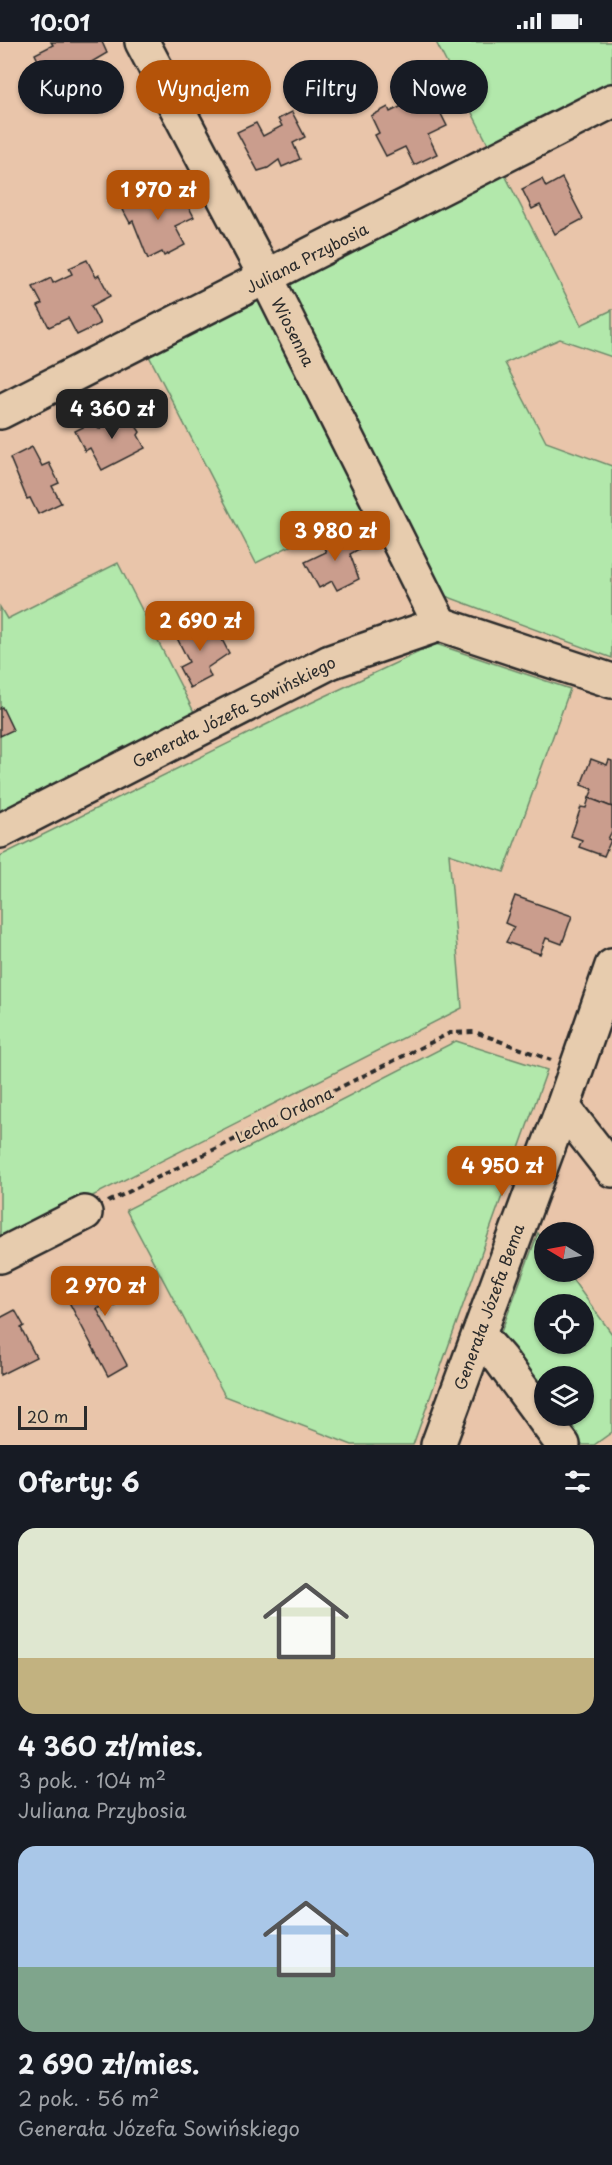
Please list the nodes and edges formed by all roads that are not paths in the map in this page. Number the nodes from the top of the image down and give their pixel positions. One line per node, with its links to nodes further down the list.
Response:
1 (142, 42): 3 (street, Wiosenna)
2 (612, 101): 3 (street, Juliana Przybosia)
3 (267, 279): 4 (street, Juliana Przybosia); 5 (street, Wiosenna)
4 (0, 412)
5 (440, 624): 6 (street); 7 (street, Generała Józefa Sowińskiego)
6 (612, 681)
7 (0, 831)
8 (612, 966): 9 (street, Generała Józefa Bema)
9 (563, 1107): 10 (street); 13 (street, Generała Józefa Bema)
10 (612, 1170)
11 (86, 1213): 12 (street)
12 (0, 1256)
13 (478, 1335): 14 (street, Generała Józefa Bema); 15 (street)
14 (438, 1445)
15 (563, 1445)

